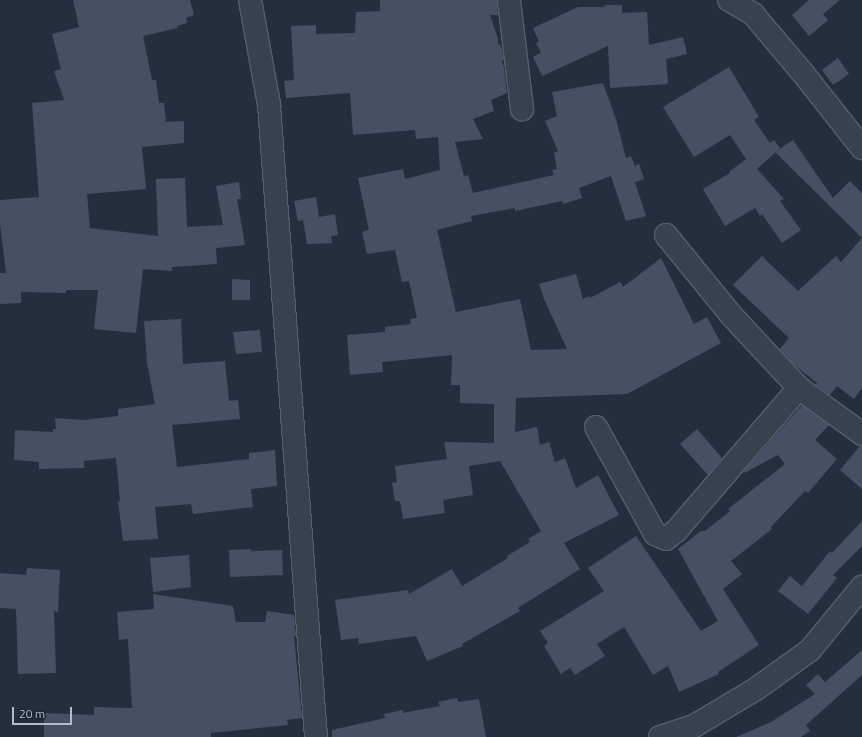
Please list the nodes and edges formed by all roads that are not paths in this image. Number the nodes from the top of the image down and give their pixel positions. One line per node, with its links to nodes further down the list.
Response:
1 (250, 0): 11 (street)
2 (509, 0): 4 (street)
3 (729, 0): 5 (street)
4 (522, 109)
5 (862, 148)
6 (666, 235): 7 (street)
7 (799, 388): 8 (street); 9 (street)
8 (596, 428)
9 (862, 434)
10 (862, 587): 12 (street)
11 (316, 737)
12 (660, 737)

